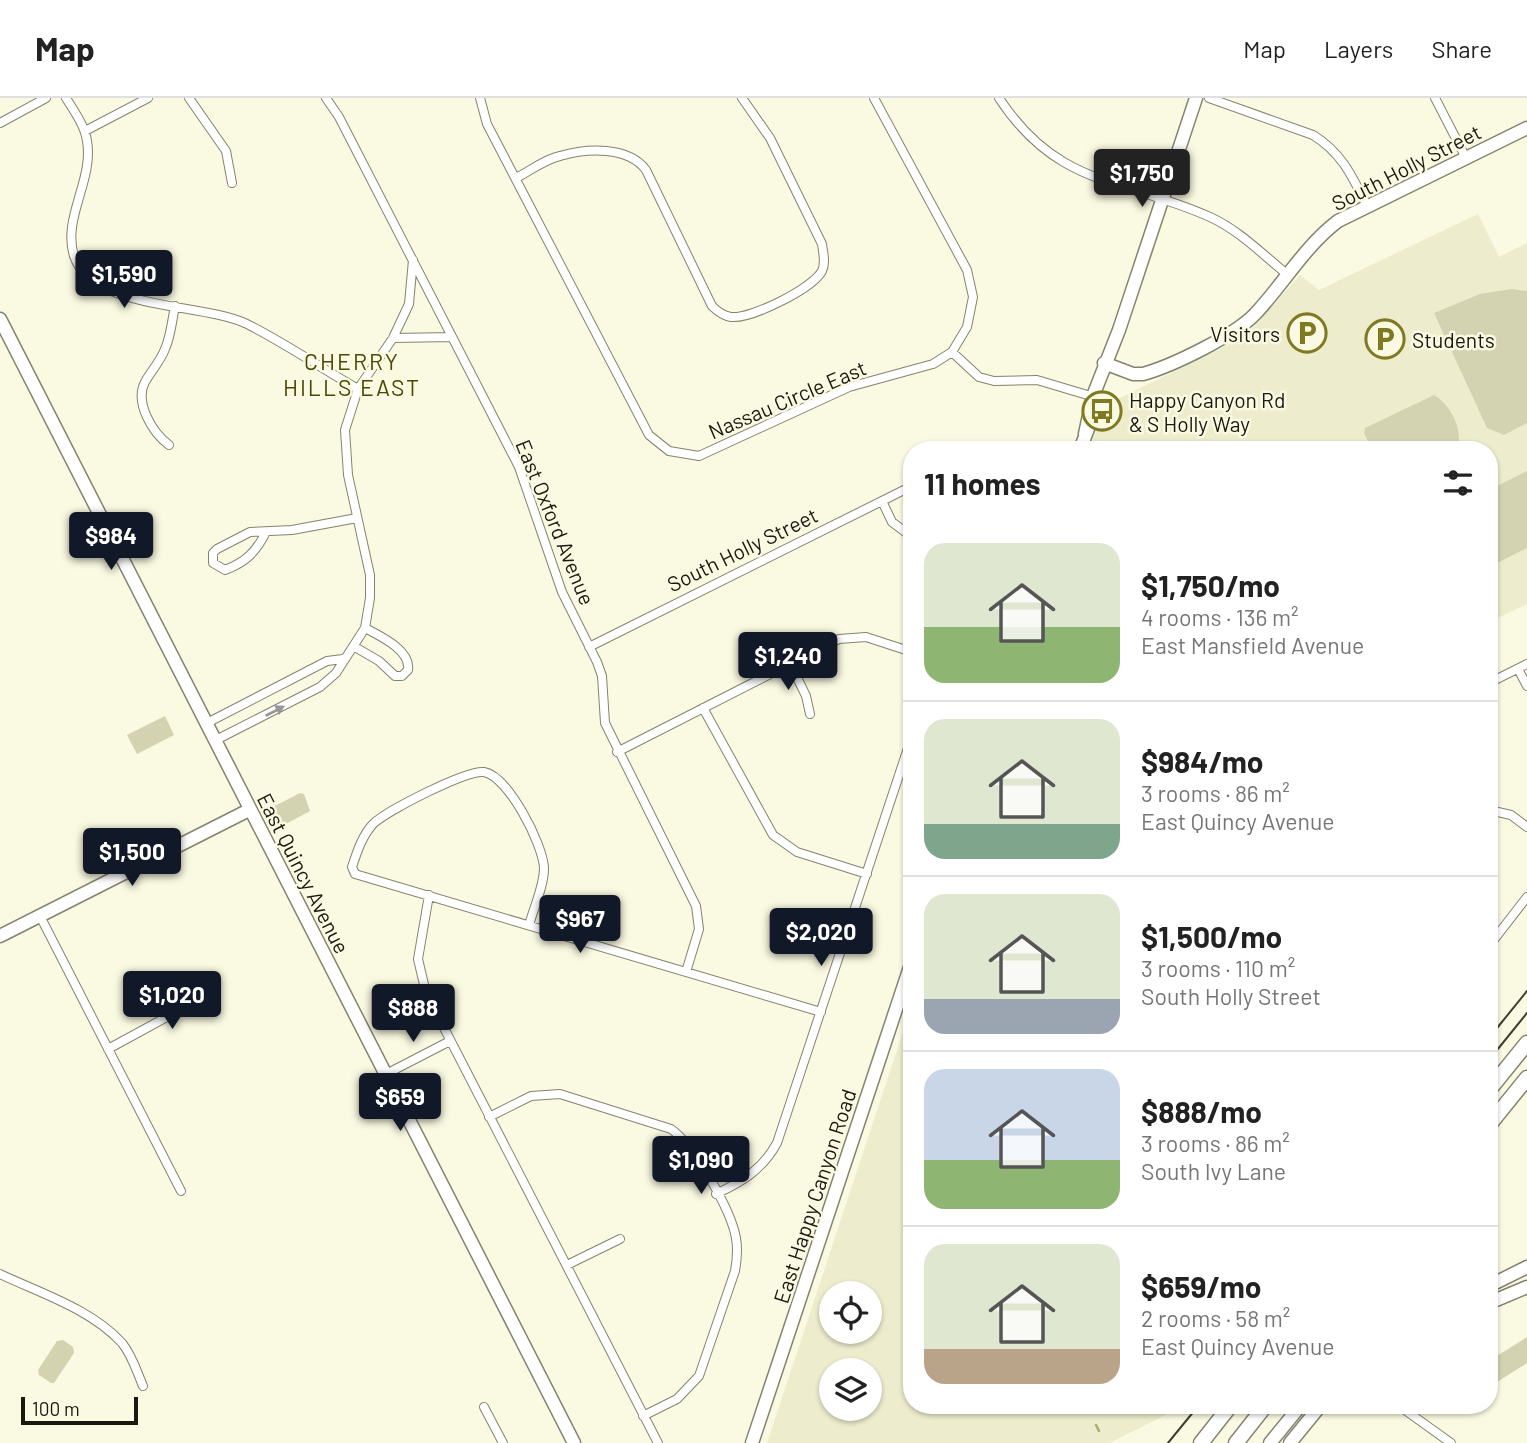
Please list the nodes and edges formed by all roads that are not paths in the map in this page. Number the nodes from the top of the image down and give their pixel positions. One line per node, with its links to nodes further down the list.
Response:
1 (46, 98): 13 (street)
2 (66, 98): 15 (street)
3 (148, 98): 15 (street)
4 (189, 98): 18 (street)
5 (326, 98): 21 (street, East Oxford Avenue)
6 (480, 98): 17 (street, Nassau Circle East)
7 (742, 98): 17 (street)
8 (874, 98): 27 (street)
9 (999, 98): 19 (street)
10 (1196, 98): 19 (street)
11 (1209, 98): 20 (street)
12 (1435, 98): 16 (street)
13 (0, 123)
14 (1527, 128): 16 (street, South Holly Street)
15 (85, 131): 23 (street)
16 (1466, 158): 20 (street, South Holly Street)
17 (516, 178): 27 (street, Nassau Circle East)
18 (232, 183)
19 (1162, 199): 22 (street); 28 (street)
20 (1367, 206): 22 (street, South Holly Street)
21 (413, 260): 25 (street, East Oxford Avenue); 26 (street)
22 (1287, 275): 28 (street, South Holly Street)
23 (175, 306): 29 (street); 32 (street)
24 (0, 319): 49 (street, East Quincy Avenue)
25 (452, 337): 26 (street); 40 (street, East Oxford Avenue)
26 (394, 338): 29 (street)
27 (952, 352): 30 (street)
28 (1108, 365): 30 (street)
29 (358, 389): 35 (street)
30 (1097, 398): 31 (street)
31 (1083, 441)
32 (169, 445)
33 (903, 490): 34 (street, South Holly Street)
34 (882, 501): 36 (street); 40 (street, South Holly Street)
35 (357, 518): 37 (street); 38 (street)
36 (903, 530)
37 (266, 532): 37 (street)
38 (365, 628): 39 (street); 39 (street)
39 (355, 647): 42 (street)
40 (589, 647): 51 (street, East Oxford Avenue)
41 (903, 649): 43 (street)
42 (343, 659): 49 (street); 50 (street, one-way to 42)
43 (790, 663): 47 (street); 48 (street)
44 (1523, 667): 45 (street); 46 (street)
45 (1498, 679)
46 (1527, 686)
47 (703, 708): 51 (street); 56 (street)
48 (810, 713)
49 (205, 724): 50 (street, East Quincy Avenue)
50 (214, 741): 53 (street, East Quincy Avenue)
51 (617, 752): 63 (street, East Oxford Avenue)
52 (903, 764): 56 (street)
53 (249, 810): 59 (street); 70 (street, East Quincy Avenue)
54 (1498, 812): 55 (street)
55 (1527, 827)
56 (867, 874): 66 (street)
57 (429, 895): 60 (street); 60 (street); 67 (street)
58 (1527, 897): 61 (street)
59 (40, 916): 62 (street); 69 (street)
60 (529, 925): 63 (street)
61 (1498, 934)
62 (0, 936)
63 (686, 972): 66 (street)
64 (185, 984): 69 (street)
65 (903, 992): 94 (street, East Happy Canyon Road)
66 (821, 1012): 76 (street)
67 (450, 1041): 70 (street); 74 (street)
68 (1527, 1043): 72 (highway)
69 (108, 1049): 75 (street)
70 (388, 1073): 92 (street, East Quincy Avenue)
71 (1527, 1078): 73 (highway)
72 (1498, 1079)
73 (1498, 1114)
74 (489, 1117): 76 (street); 78 (street)
75 (181, 1191)
76 (716, 1194): 90 (street)
77 (620, 1239): 78 (street)
78 (567, 1265): 90 (street)
79 (0, 1274): 83 (street)
80 (1526, 1277): 81 (street); 82 (street)
81 (1498, 1284)
82 (1498, 1297)
83 (143, 1386)
84 (484, 1407): 91 (street)
85 (1224, 1414): 95 (highway)
86 (1259, 1414): 96 (highway)
87 (1294, 1414): 97 (street)
88 (1314, 1414): 98 (street)
89 (1411, 1414): 99 (street)
90 (643, 1416): 93 (street)
91 (503, 1443)
92 (574, 1443)
93 (658, 1443)
94 (752, 1443)
95 (1201, 1443)
96 (1236, 1443)
97 (1270, 1443)
98 (1290, 1443)
99 (1451, 1443)

